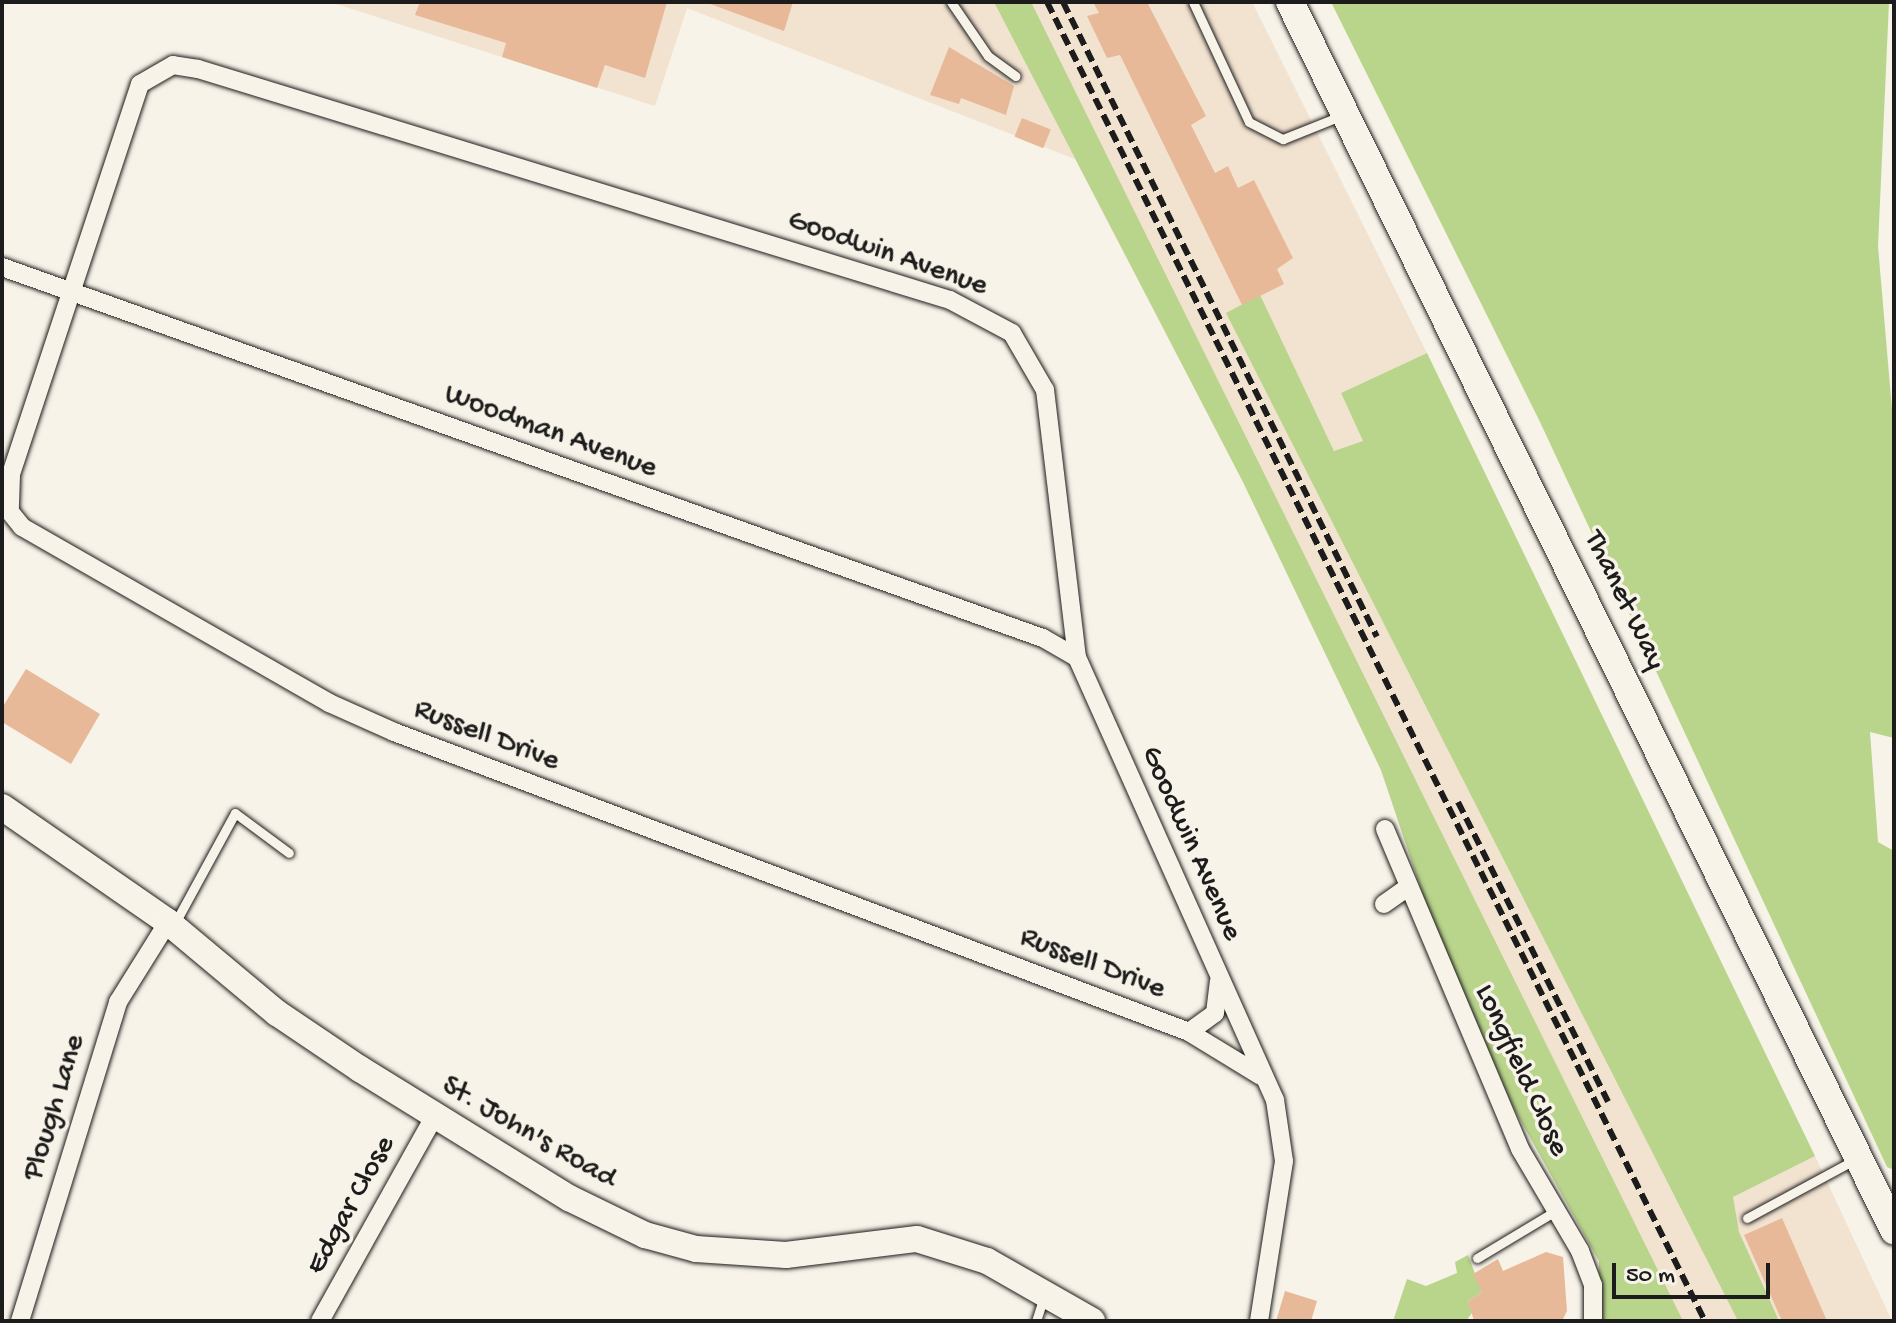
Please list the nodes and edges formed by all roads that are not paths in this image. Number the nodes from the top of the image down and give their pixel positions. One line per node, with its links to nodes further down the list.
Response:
1 (951, 2): 4 (lane)
2 (1193, 2): 5 (lane)
3 (1290, 2): 5 (main road, Thanet Way)
4 (1016, 76)
5 (1346, 113): 19 (main road, Thanet Way)
6 (2, 267): 7 (street, Woodman Avenue)
7 (73, 292): 8 (street, Woodman Avenue); 8 (street, Goodwin Avenue); 16 (street, Russell Drive)
8 (1077, 658): 15 (street, Goodwin Avenue)
9 (2, 807): 14 (main road, St. John's Road)
10 (1385, 829): 12 (street, Longfield Close)
11 (289, 853): 14 (lane)
12 (1407, 888): 13 (street); 20 (street, Longfield Close)
13 (1384, 904)
14 (171, 924): 18 (main road, St. John's Road); 25 (street, Plough Lane)
15 (1219, 981): 16 (street, Russell Drive); 17 (street, Goodwin Avenue)
16 (1189, 1032): 17 (street, Russell Drive)
17 (1261, 1076): 29 (street, Goodwin Avenue)
18 (434, 1117): 24 (main road, St. John's Road); 26 (street, Edgar Close)
19 (1859, 1158): 21 (main road, Thanet Way); 22 (lane)
20 (1558, 1209): 23 (lane); 30 (street, Longfield Close)
21 (1890, 1213)
22 (1747, 1218)
23 (1477, 1258)
24 (1045, 1294): 27 (lane); 28 (main road, St. John's Road)
25 (20, 1321)
26 (320, 1321)
27 (1036, 1321)
28 (1092, 1321)
29 (1259, 1321)
30 (1593, 1321)

